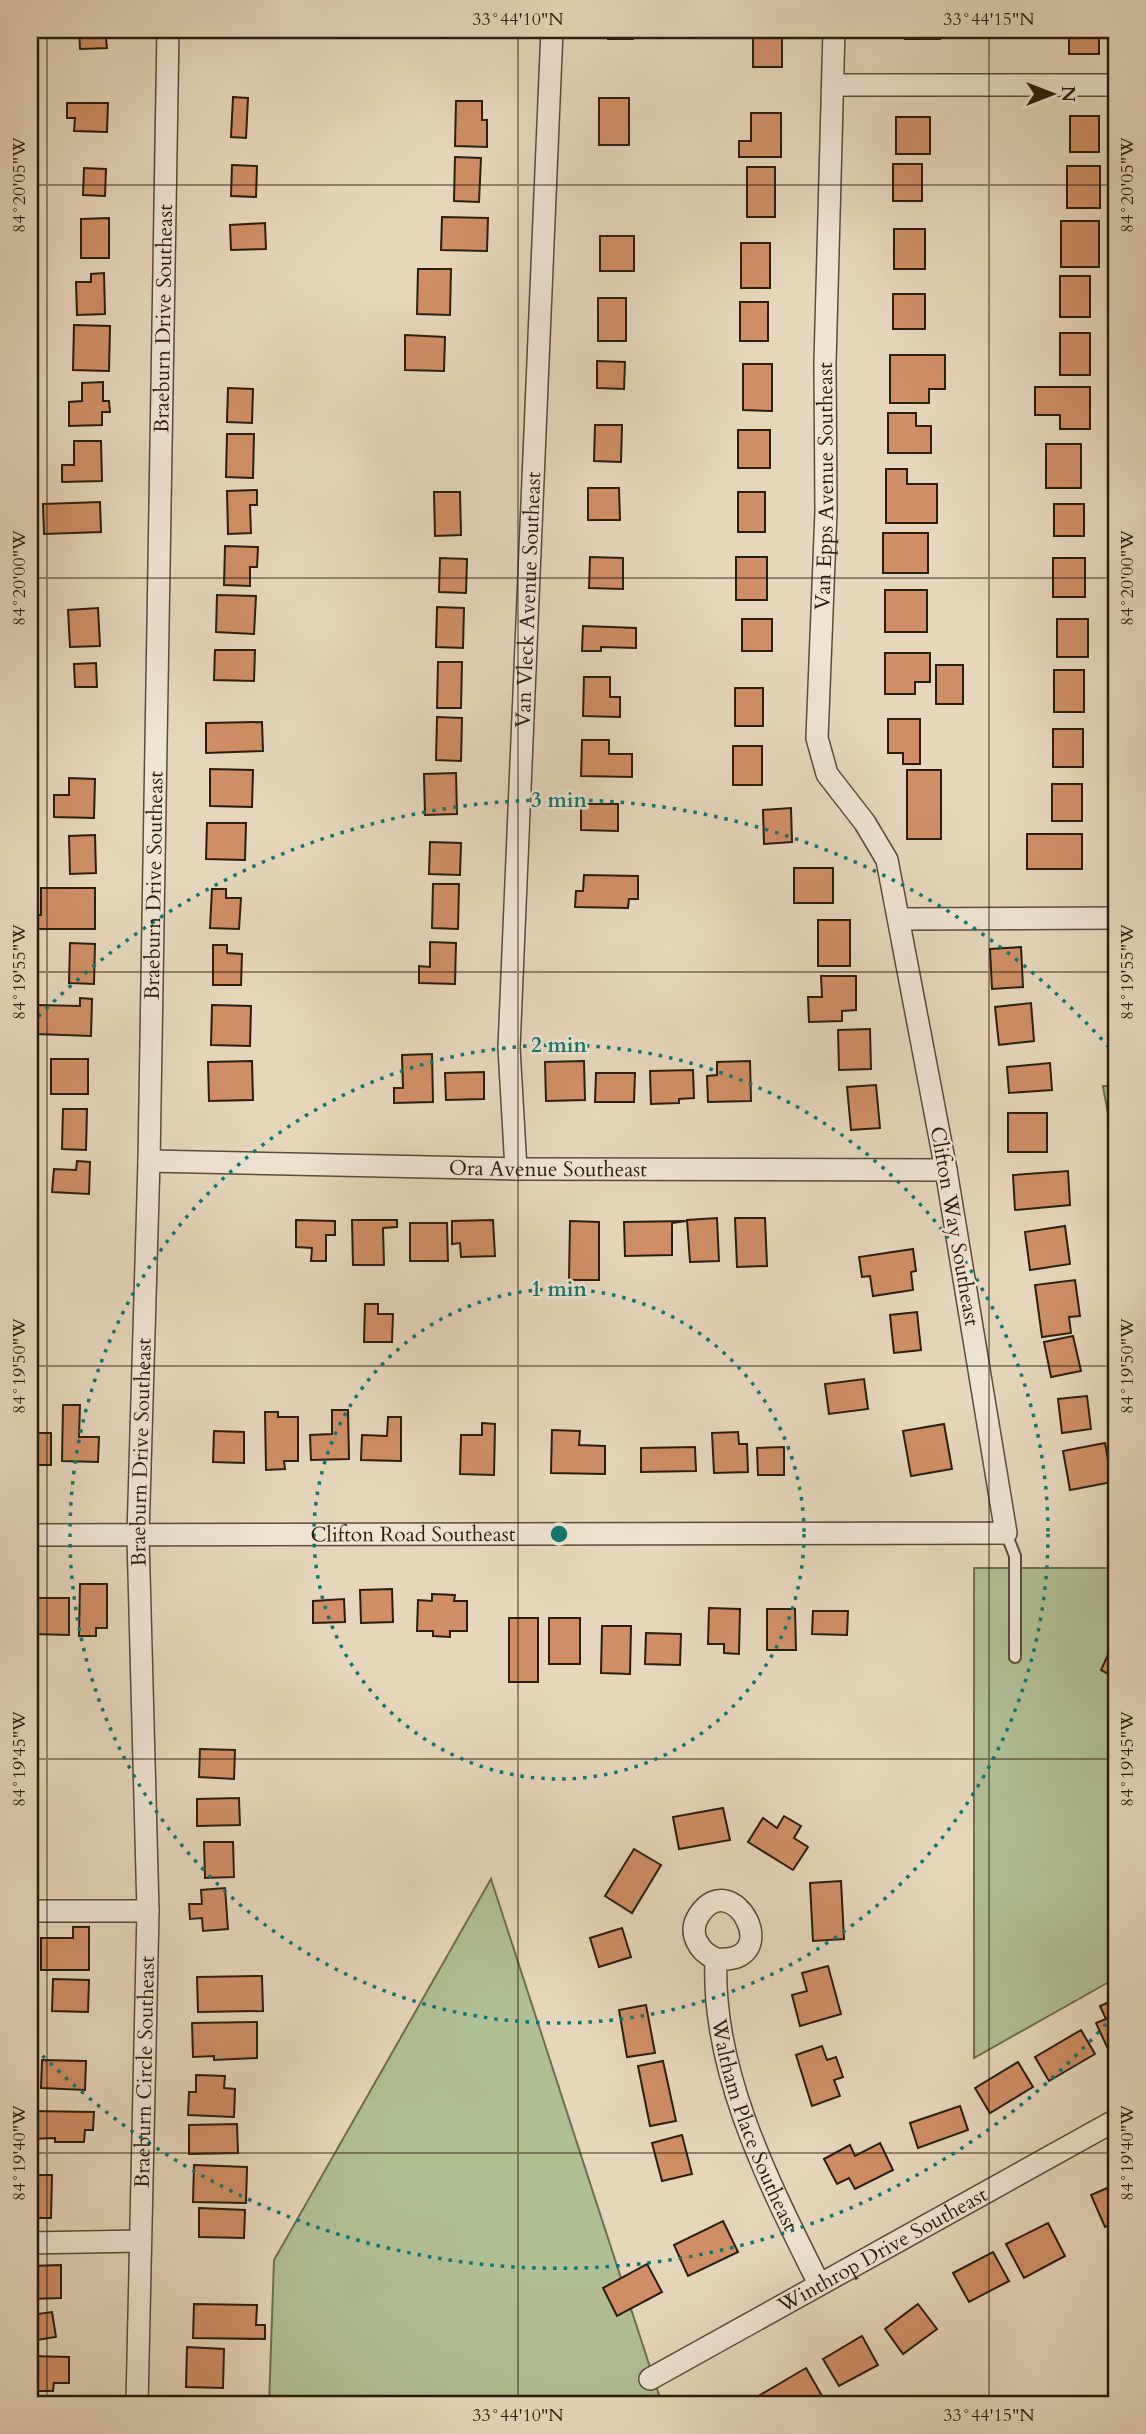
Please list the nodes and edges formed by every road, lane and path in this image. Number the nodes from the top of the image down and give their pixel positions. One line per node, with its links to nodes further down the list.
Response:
1 (168, 30): 8 (street, Braeburn Drive Southeast)
2 (552, 30): 9 (street, Van Vleck Avenue Southeast)
3 (834, 30): 4 (street, Van Epps Avenue Southeast)
4 (833, 85): 5 (street); 7 (street, Van Epps Avenue Southeast)
5 (1116, 85)
6 (1116, 918): 7 (street)
7 (899, 919): 10 (street, Clifton Way Southeast)
8 (149, 1161): 9 (street, Ora Avenue Southeast); 13 (street, Braeburn Drive Southeast)
9 (516, 1169): 10 (street, Ora Avenue Southeast)
10 (946, 1170): 11 (street, Clifton Way Southeast)
11 (1006, 1534): 13 (street, Clifton Road Southeast); 14 (lane)
12 (30, 1535): 13 (street, Clifton Road Southeast)
13 (138, 1536): 15 (street, Braeburn Drive Southeast)
14 (1015, 1657)
15 (144, 1741): 17 (street, Braeburn Circle Southeast)
16 (30, 1910): 17 (street)
17 (148, 1911): 20 (street, Braeburn Circle Southeast)
18 (716, 1959): 22 (street, Waltham Place Southeast)
19 (1116, 2120): 22 (street, Winthrop Drive Southeast)
20 (140, 2241): 21 (street); 24 (street, Braeburn Circle Southeast)
21 (30, 2243)
22 (819, 2284): 23 (street, Winthrop Drive Southeast)
23 (650, 2379)
24 (137, 2404)

